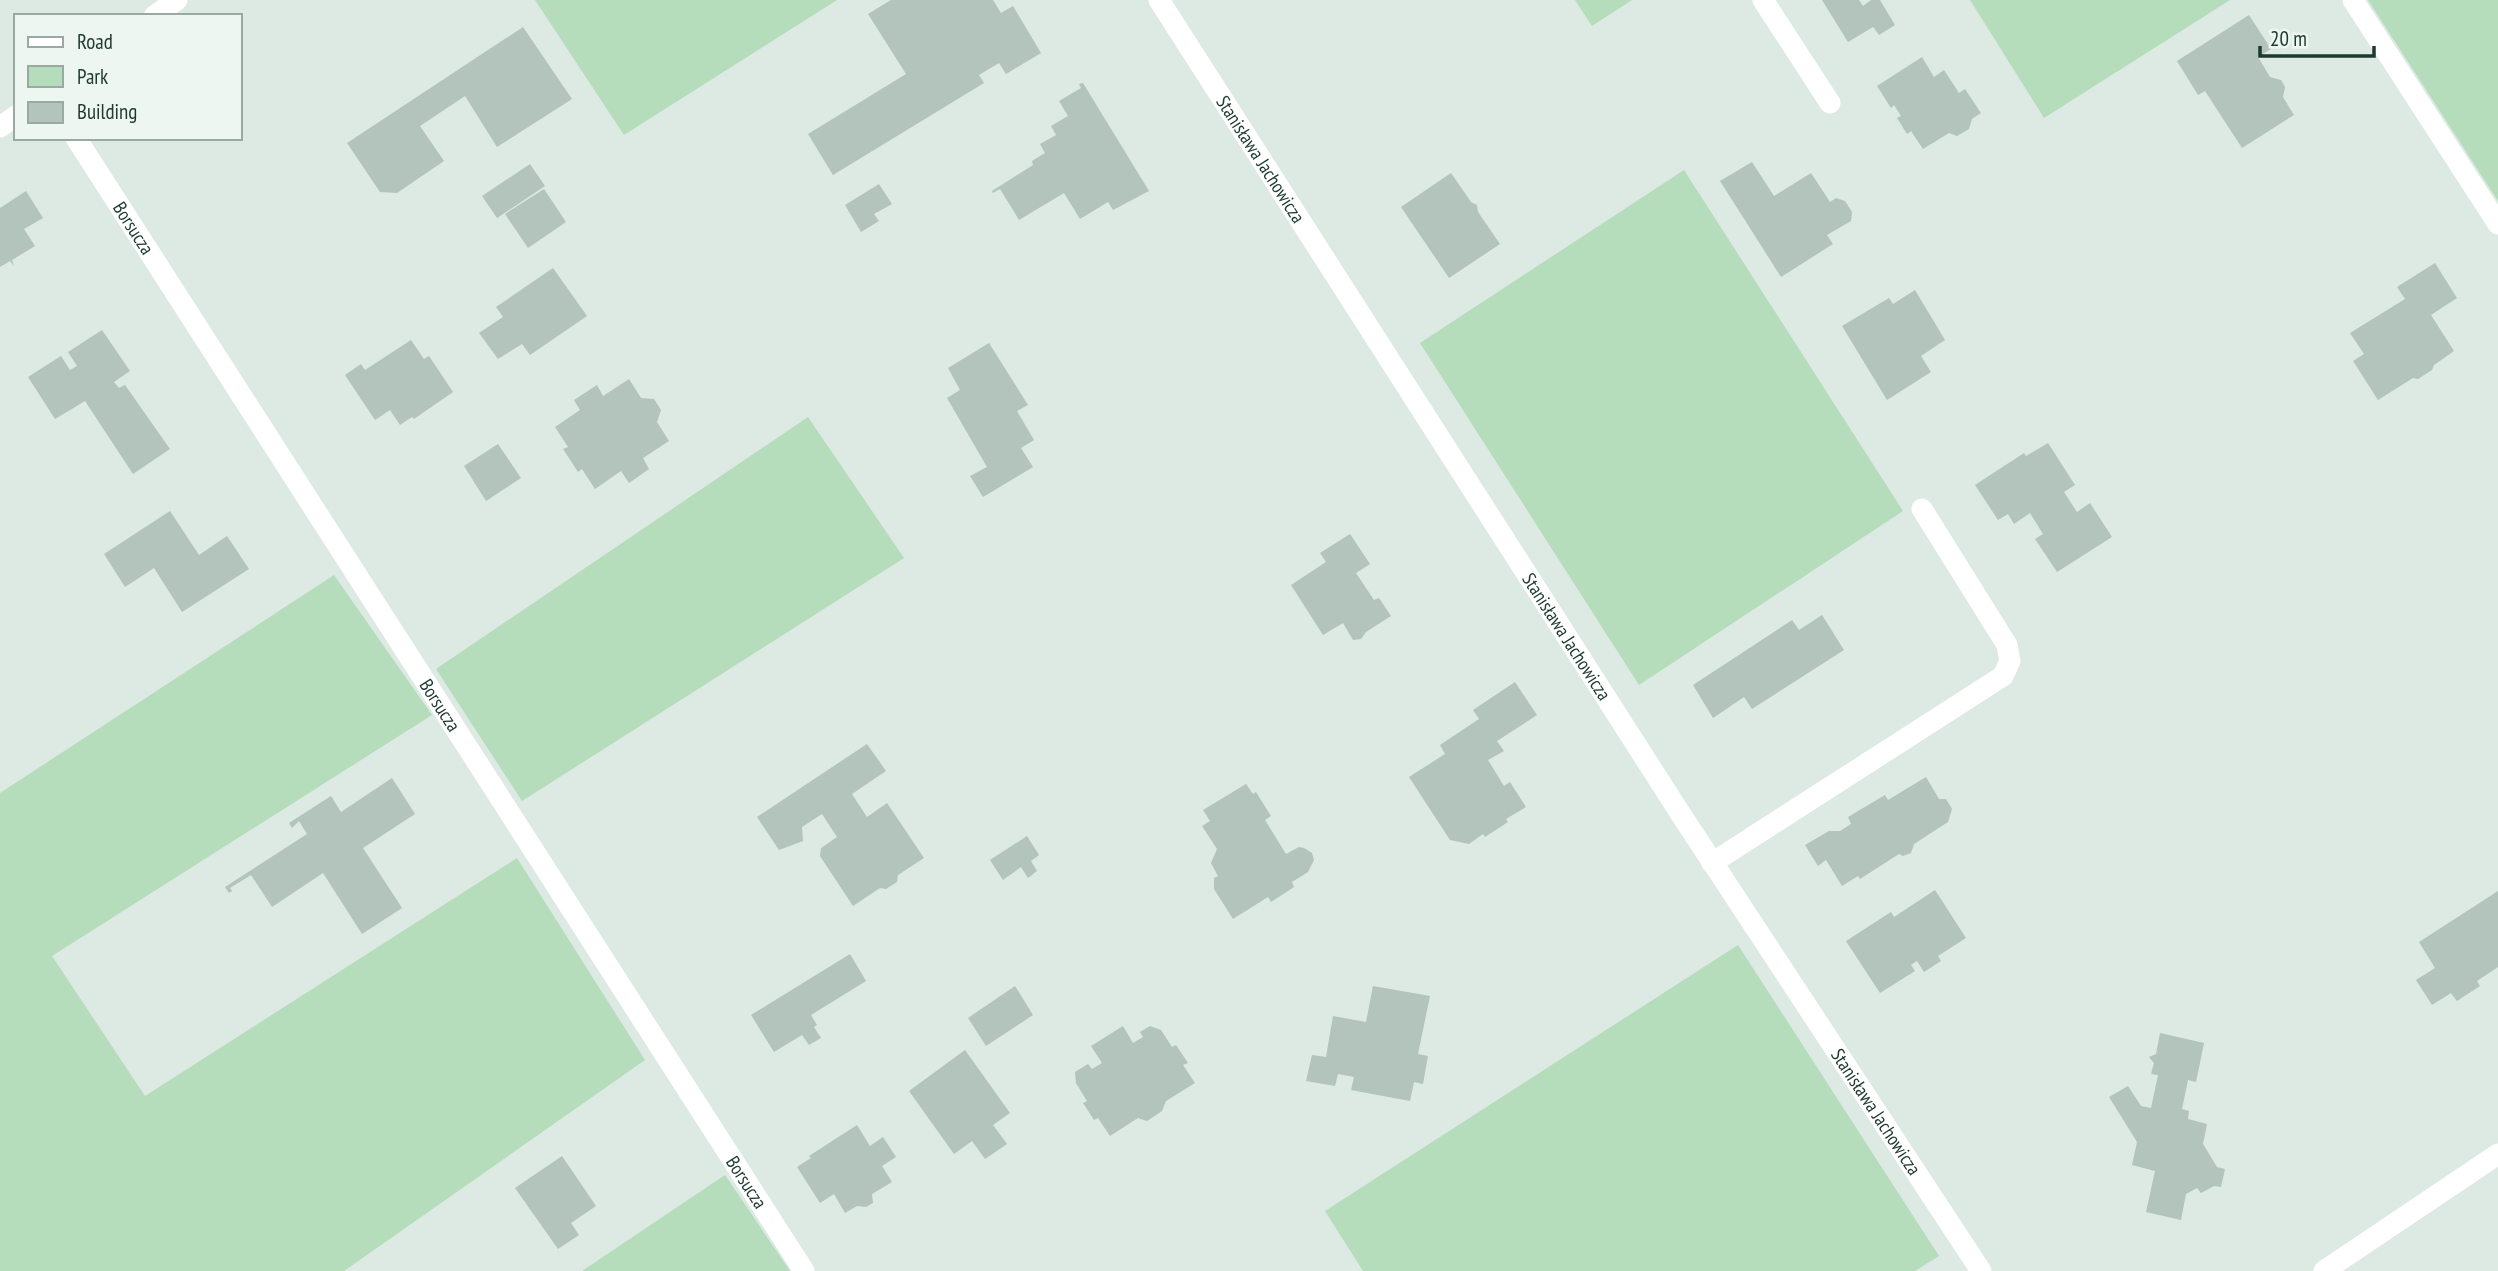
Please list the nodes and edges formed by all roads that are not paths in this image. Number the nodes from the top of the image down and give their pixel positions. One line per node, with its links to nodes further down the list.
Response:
1 (177, 0): 5 (street)
2 (1159, 0): 10 (street, Stanisława Jachowicza)
3 (1763, 0): 6 (street)
4 (2353, 0): 8 (street)
5 (158, 14)
6 (1830, 103)
7 (77, 140): 12 (street, Borsucza)
8 (2498, 224)
9 (1922, 509): 10 (street)
10 (1712, 863): 13 (street, Stanisława Jachowicza)
11 (2498, 1154): 14 (street)
12 (804, 1271)
13 (1981, 1271)
14 (2324, 1271)

